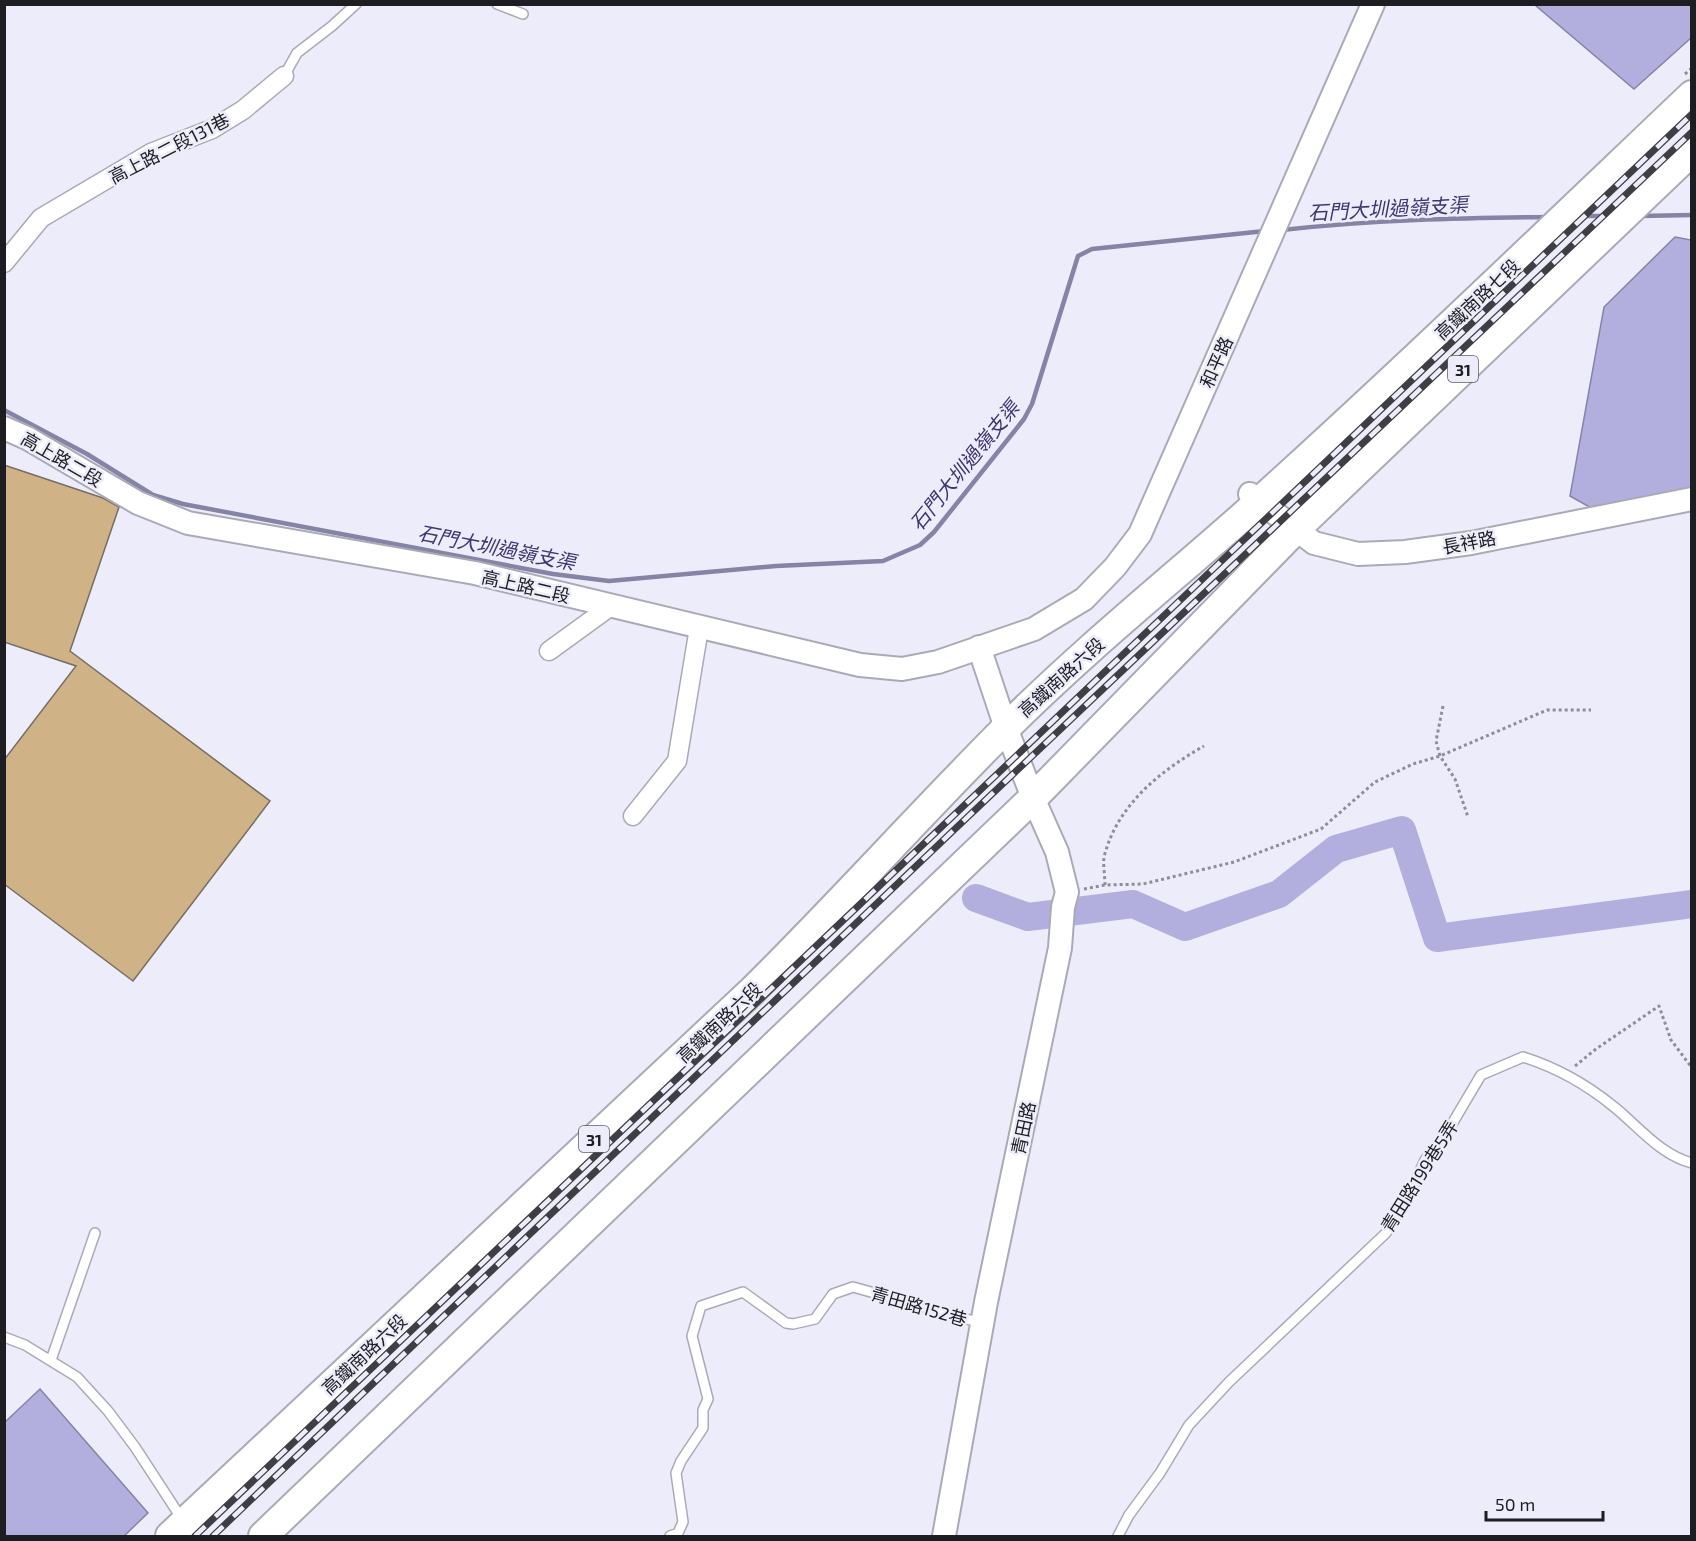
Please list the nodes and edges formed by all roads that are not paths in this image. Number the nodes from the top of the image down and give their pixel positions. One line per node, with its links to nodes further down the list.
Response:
1 (356, 4): 5 (lane, 高上路二段131巷)
2 (497, 4): 4 (lane)
3 (1373, 4): 15 (street, 和平路)
4 (523, 14)
5 (284, 76): 8 (street, 高上路二段131巷)
6 (1692, 95): 10 (main road, 高鐵南路七段 / 31)
7 (1692, 151): 12 (main road, 31)
8 (4, 263)
9 (4, 428): 13 (street, 高上路二段)
10 (1255, 497): 12 (street, 長祥路); 17 (main road, 高鐵南路六段 / 31)
11 (1692, 499): 12 (street, 長祥路)
12 (1296, 529): 18 (main road, 31)
13 (611, 606): 14 (street, 高上路二段); 16 (street)
14 (699, 628): 15 (street, 高上路二段); 19 (street)
15 (979, 646): 17 (street)
16 (549, 651)
17 (1006, 728): 18 (street, 青田路); 25 (main road, 高鐵南路六段 / 31)
18 (1033, 798): 22 (street, 青田路); 26 (main road, 31)
19 (633, 816)
20 (1692, 1163): 29 (lane, 青田路199巷5弄)
21 (95, 1233): 24 (lane)
22 (982, 1324): 27 (lane, 青田路152巷); 28 (street, 青田路)
23 (4, 1337): 24 (lane)
24 (51, 1360): 25 (lane)
25 (182, 1532)
26 (263, 1536)
27 (670, 1536)
28 (944, 1536)
29 (1118, 1536)

